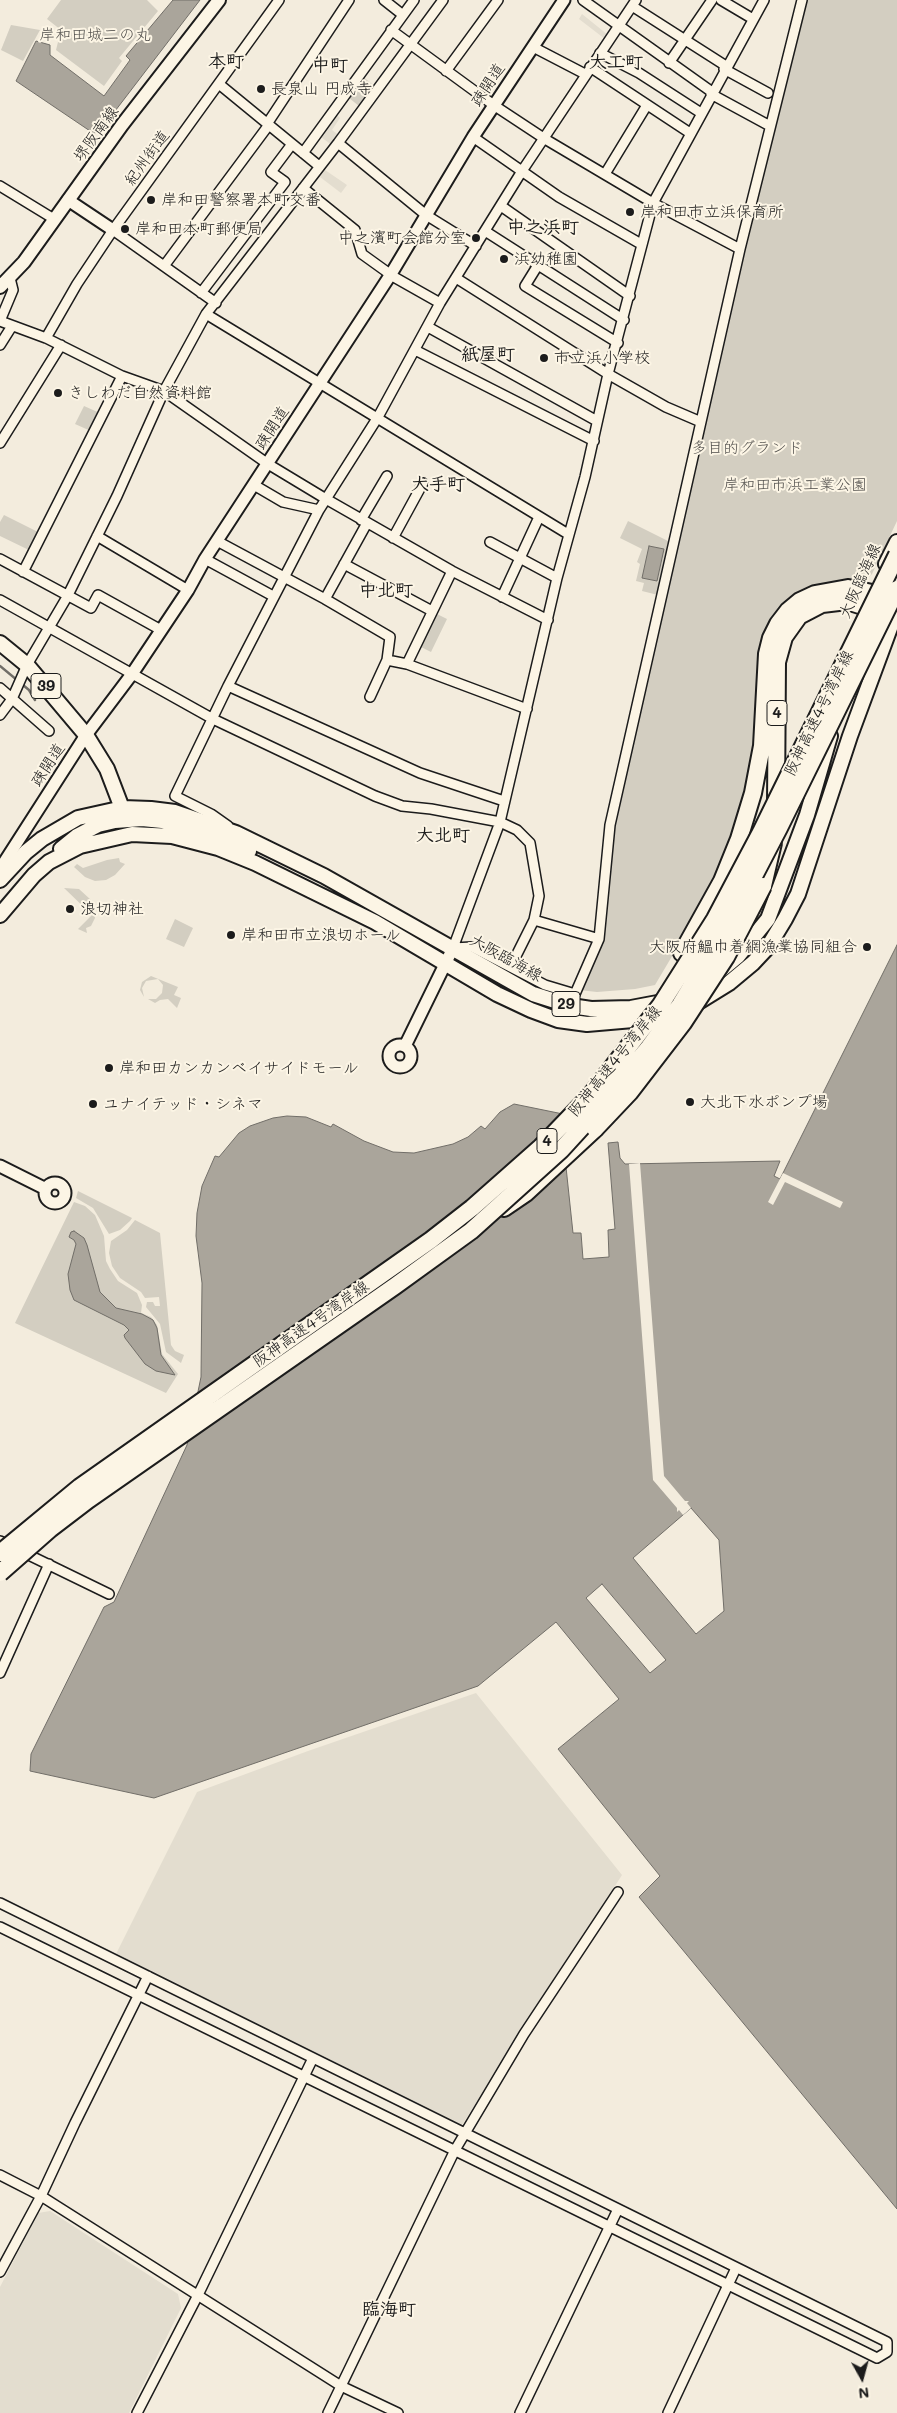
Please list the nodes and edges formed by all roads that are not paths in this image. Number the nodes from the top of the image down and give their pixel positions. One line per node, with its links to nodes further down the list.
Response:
1 (219, 0): 46 (main road, 堺阪南線)
2 (279, 0): 27 (street, 紀州街道)
3 (349, 0): 33 (street)
4 (384, 0): 15 (street)
5 (414, 0): 15 (street)
6 (443, 0): 20 (street)
7 (498, 0): 25 (street)
8 (564, 0): 21 (street, 疎開道)
9 (583, 0): 17 (street)
10 (712, 0): 19 (street)
11 (721, 0): 16 (street)
12 (764, 0): 16 (street)
13 (802, 0): 34 (street)
14 (634, 3): 17 (street); 19 (street)
15 (403, 15): 18 (street)
16 (753, 19): 24 (street)
17 (618, 27): 22 (street); 23 (street)
18 (391, 30): 20 (street); 40 (street)
19 (684, 41): 23 (street); 24 (street)
20 (410, 44): 25 (street); 38 (street)
21 (533, 47): 26 (street); 31 (street, 疎開道)
22 (600, 53): 26 (street); 32 (street)
23 (669, 63): 28 (street)
24 (725, 68): 28 (street); 29 (street)
25 (446, 71): 31 (street)
26 (588, 71): 30 (street); 37 (street)
27 (219, 84): 33 (street); 51 (street, 紀州街道)
28 (712, 93): 32 (street); 34 (street)
29 (768, 93)
30 (646, 105): 35 (street); 43 (street)
31 (494, 106): 36 (street, 疎開道); 37 (street)
32 (701, 113): 35 (street)
33 (268, 125): 39 (street); 57 (street)
34 (770, 126): 55 (street)
35 (690, 134): 47 (street)
36 (473, 137): 42 (street); 49 (street, 疎開道)
37 (545, 139): 42 (street); 43 (street)
38 (338, 143): 41 (street); 49 (street)
39 (292, 144): 40 (street); 62 (street)
40 (303, 153): 41 (street)
41 (319, 166): 45 (street)
42 (522, 171): 48 (street); 53 (street)
43 (604, 174): 47 (street)
44 (0, 186): 50 (street)
45 (304, 188): 58 (street); 64 (street)
46 (68, 200): 50 (main road, 堺阪南線); 51 (street)
47 (653, 203): 53 (street); 55 (street)
48 (501, 206): 52 (street); 63 (street)
49 (426, 215): 54 (street); 58 (street, 疎開道)
50 (54, 218): 59 (main road, 堺阪南線)
51 (113, 230): 57 (street); 71 (street, 紀州街道)
52 (485, 231): 54 (street); 56 (street)
53 (642, 244): 63 (street)
54 (476, 246): 60 (street)
55 (740, 249): 82 (street)
56 (538, 265): 67 (street); 72 (street)
57 (164, 266): 62 (street)
58 (390, 274): 65 (street); 78 (street, 疎開道)
59 (10, 278): 61 (main road, 堺阪南線); 68 (street)
60 (456, 278): 65 (street); 76 (street)
61 (0, 287)
62 (201, 293): 64 (street)
63 (630, 296): 67 (street)
64 (216, 303): 66 (street)
65 (440, 303): 70 (street)
66 (206, 314): 78 (street); 79 (street)
67 (624, 320): 72 (street)
68 (0, 321): 69 (street)
69 (12, 326): 71 (street); 73 (street)
70 (428, 327): 75 (street); 81 (street)
71 (46, 338): 74 (street)
72 (618, 343): 76 (street)
73 (0, 345)
74 (60, 346): 77 (street); 84 (street)
75 (416, 350): 80 (street); 83 (street)
76 (608, 374): 81 (street); 82 (street)
77 (122, 376): 79 (street); 105 (street)
78 (319, 384): 80 (street); 85 (street, 疎開道)
79 (164, 391): 85 (street); 94 (street)
80 (378, 417): 89 (street); 91 (street)
81 (597, 421): 83 (street)
82 (701, 422): 149 (street)
83 (594, 441): 93 (street)
84 (0, 443)
85 (268, 464): 88 (street, 疎開道); 89 (street)
86 (387, 476): 92 (street)
87 (423, 483): 95 (street)
88 (254, 485): 90 (street); 96 (street, 疎開道)
89 (326, 499): 90 (street); 92 (street)
90 (319, 510): 106 (street)
91 (539, 518): 93 (street); 100 (street)
92 (364, 521): 95 (street); 103 (street)
93 (568, 534): 107 (street)
94 (97, 536): 108 (street); 111 (street)
95 (393, 538): 104 (street)
96 (217, 541): 102 (street, 疎開道); 106 (street)
97 (490, 542): 100 (street)
98 (897, 542): 115 (main road, 大阪臨海線 / 29)
99 (897, 555): 151 (highway, 阪神高速4号湾岸線 / 4, bridge)
100 (519, 558): 107 (street); 112 (street)
101 (0, 559): 105 (street)
102 (205, 559): 108 (street, 疎開道); 110 (street)
103 (344, 564): 113 (street); 117 (street)
104 (452, 571): 112 (street); 117 (street)
105 (22, 572): 111 (street)
106 (284, 577): 110 (street); 113 (street)
107 (557, 578): 118 (street)
108 (188, 590): 121 (street, 疎開道)
109 (897, 590): 154 (highway, 阪神高速4号湾岸線 / 4, bridge)
110 (273, 596): 127 (street)
111 (67, 597): 119 (street); 121 (street)
112 (502, 597): 118 (street)
113 (325, 599): 123 (street)
114 (0, 600): 119 (street)
115 (869, 600): 116 (street); 120 (street); 147 (main road, 大阪臨海線 / 29); 151 (highway, 4, bridge); 154 (highway, 4, bridge)
116 (897, 608): 120 (main road, 29)
117 (432, 611): 124 (street)
118 (548, 620): 131 (street)
119 (50, 628): 125 (street); 126 (street)
120 (894, 628): 148 (main road, 29)
121 (162, 630): 126 (street, 疎開道)
122 (0, 643): 125 (main road, 39)
123 (388, 660): 124 (street); 129 (street)
124 (407, 664): 131 (street)
125 (26, 665): 130 (street); 135 (main road, 39)
126 (132, 674): 133 (street); 135 (street, 疎開道)
127 (228, 686): 133 (street); 136 (street)
128 (0, 688): 130 (street)
129 (370, 697)
130 (12, 699): 132 (street); 134 (street)
131 (527, 709): 136 (street)
132 (0, 715)
133 (213, 719): 138 (street); 139 (street)
134 (49, 731)
135 (86, 735): 137 (main road, 39); 142 (street, 疎開道)
136 (504, 801): 138 (street)
137 (125, 814): 139 (main road, 大阪臨海線 / 29); 140 (main road); 141 (main road); 143 (main road, 大阪臨海線 / 29)
138 (500, 822): 145 (street); 147 (street)
139 (236, 833): 147 (main road, 大阪臨海線 / 29)
140 (49, 862): 141 (main road, 29); 144 (main road, 29)
141 (255, 863): 148 (main road, 29)
142 (0, 869)
143 (0, 880)
144 (1, 913)
145 (534, 920): 146 (street); 149 (street)
146 (596, 938)
147 (453, 948): 148 (street); 149 (street)
148 (446, 963): 150 (street)
149 (511, 966)
150 (405, 1046)
151 (572, 1116): 156 (highway, 阪神高速4号湾岸線 / 4, bridge)
152 (0, 1166): 153 (street)
153 (46, 1189)
154 (471, 1231): 158 (highway, 阪神高速4号湾岸線 / 4, bridge)
155 (0, 1541): 157 (street)
156 (0, 1553)
157 (49, 1564): 159 (street); 160 (street)
158 (0, 1573)
159 (109, 1594)
160 (1, 1667)
161 (618, 1892): 168 (street)
162 (0, 1903): 164 (street)
163 (0, 1927): 165 (street)
164 (148, 1976): 165 (street); 166 (street)
165 (138, 1995): 167 (street); 171 (street)
166 (313, 2058): 167 (street); 168 (street)
167 (304, 2076): 169 (street); 177 (street)
168 (465, 2133): 169 (street); 172 (street)
169 (455, 2150): 173 (street); 178 (street)
170 (0, 2175): 171 (street)
171 (41, 2196): 175 (street); 177 (street)
172 (618, 2209): 173 (street); 174 (street)
173 (610, 2226): 176 (street); 182 (street)
174 (736, 2268): 176 (street); 176 (street)
175 (0, 2272)
176 (729, 2284): 183 (street)
177 (198, 2296): 178 (street); 179 (street)
178 (341, 2386): 180 (street); 181 (street)
179 (137, 2413)
180 (328, 2413)
181 (398, 2413)
182 (520, 2413)
183 (668, 2413)

